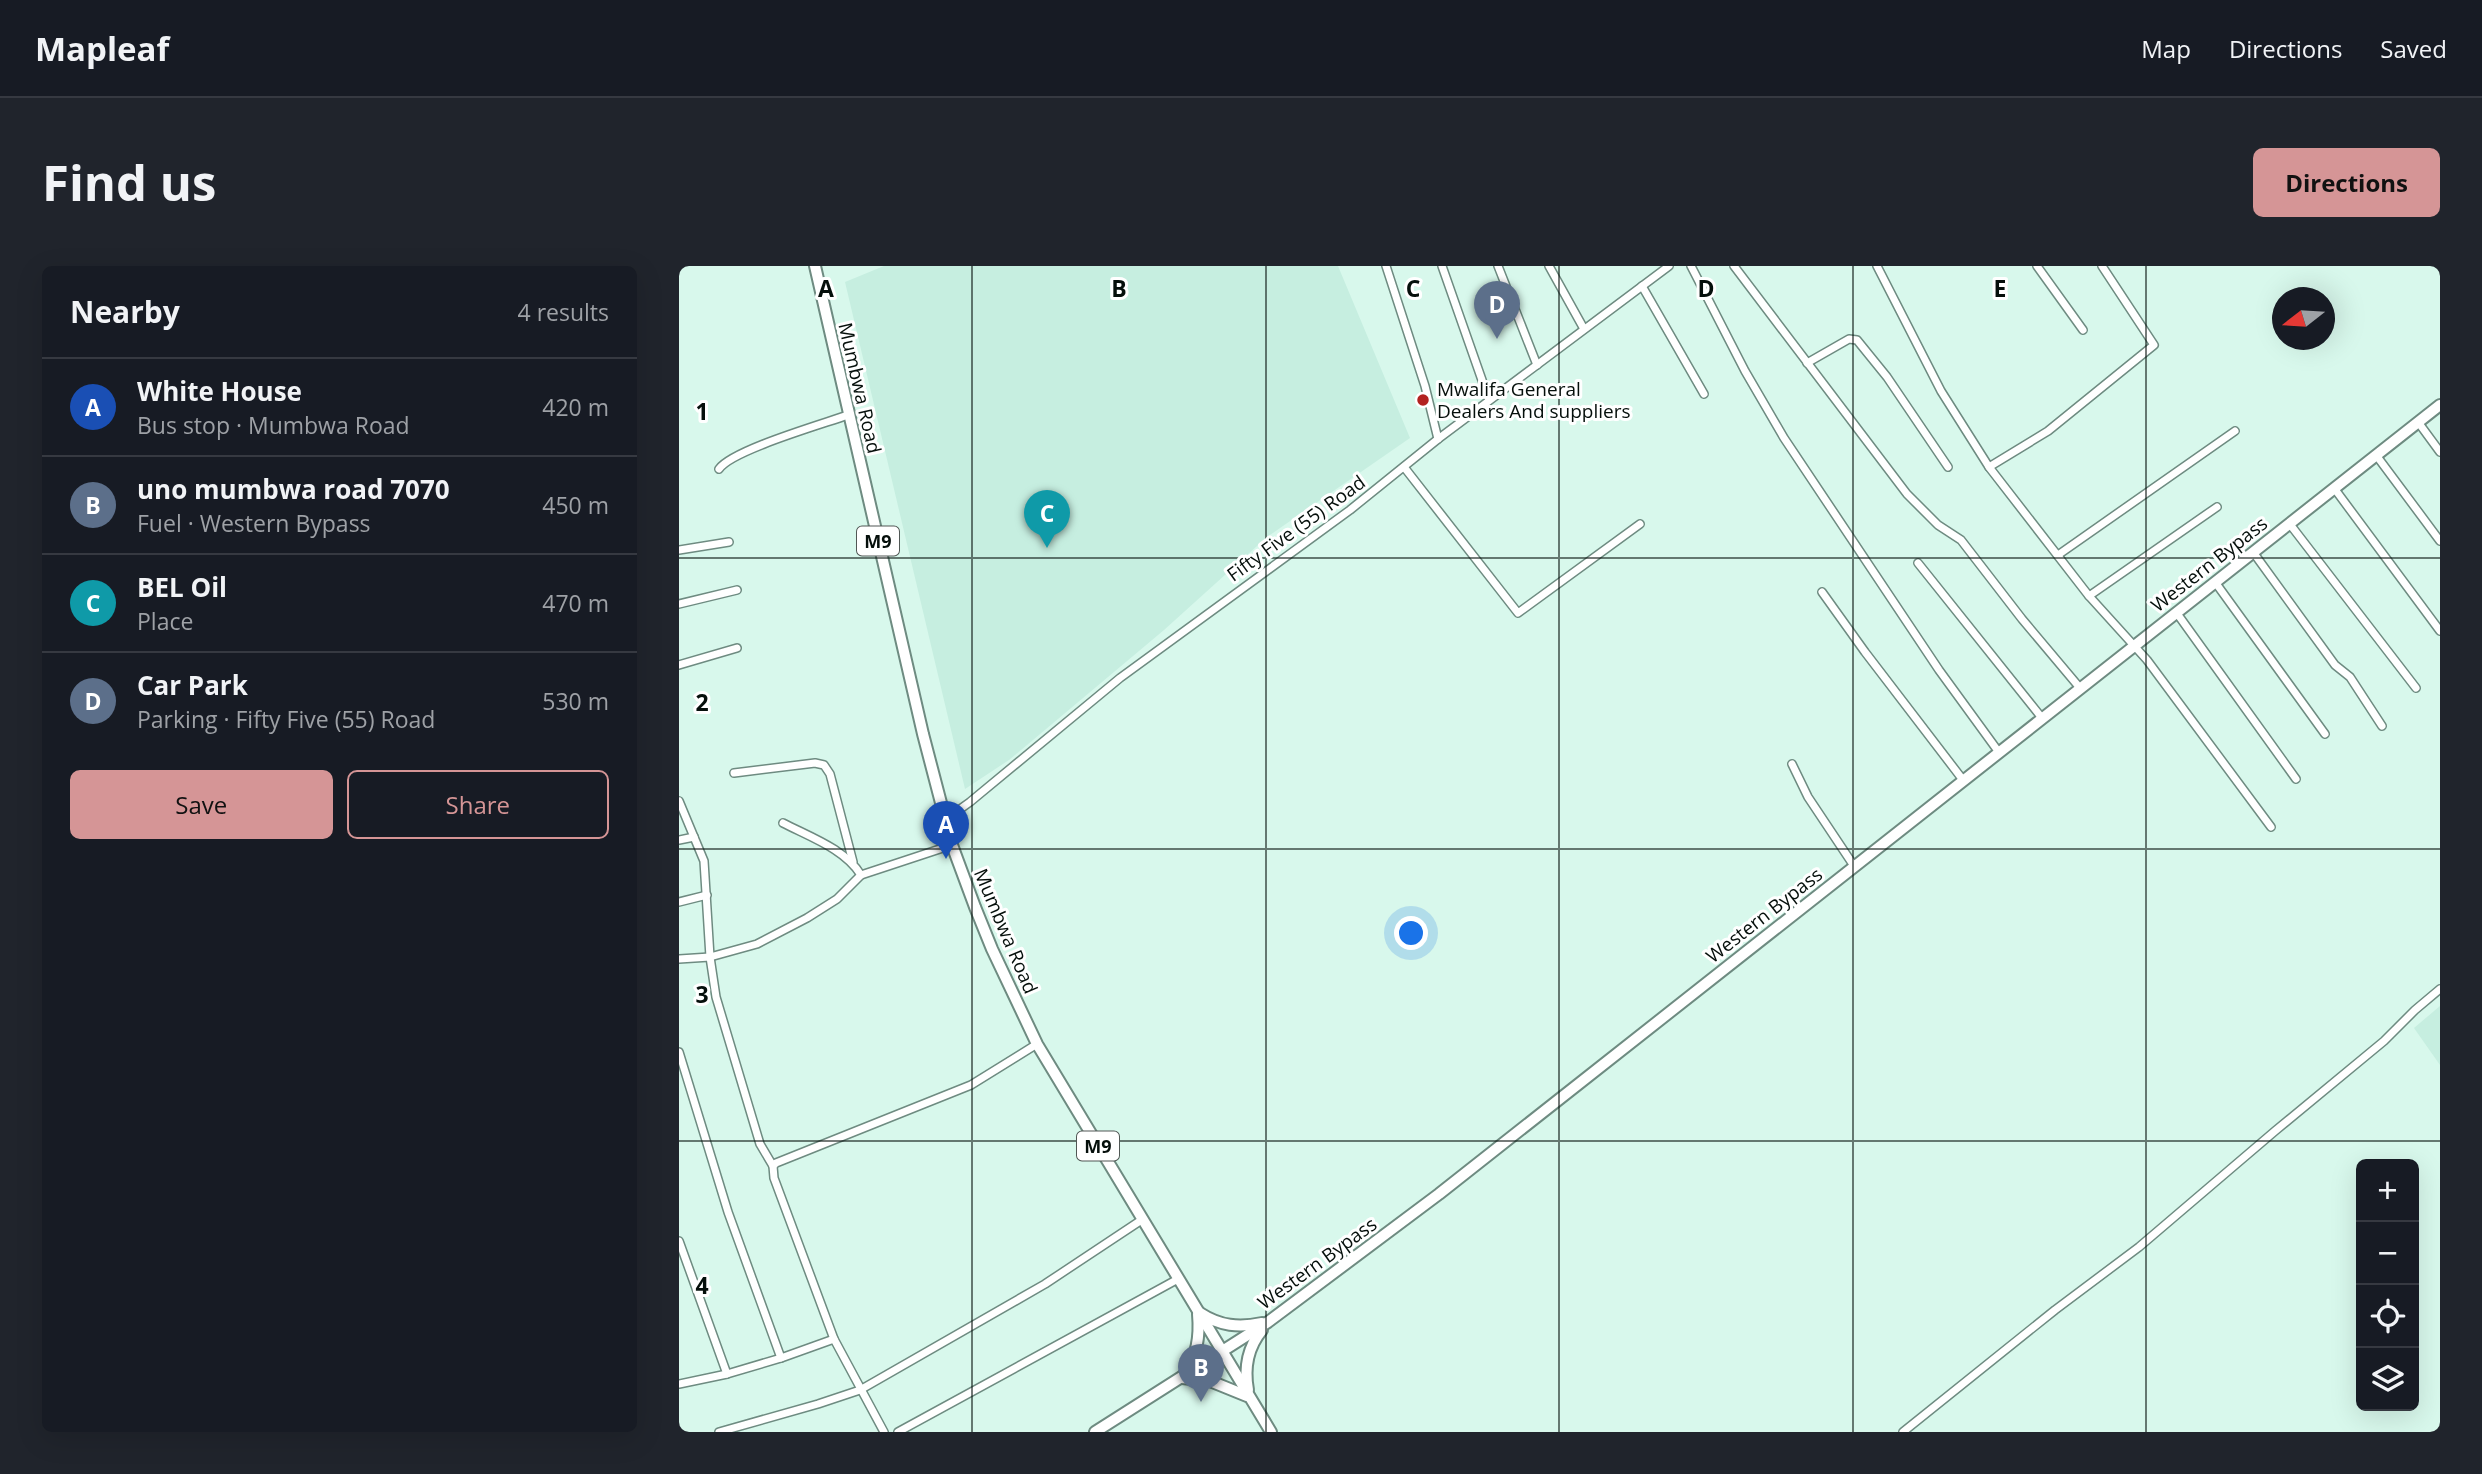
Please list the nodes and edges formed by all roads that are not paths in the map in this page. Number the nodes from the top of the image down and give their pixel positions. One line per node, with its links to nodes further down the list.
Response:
1 (815, 266): 20 (main road, Mumbwa Road / M9)
2 (1386, 266): 23 (street)
3 (1442, 266): 18 (street)
4 (1498, 266): 16 (street)
5 (1549, 266): 13 (street)
6 (1668, 266): 12 (street, Fifty Five (55) Road)
7 (1691, 266): 55 (street)
8 (1734, 266): 15 (street)
9 (1877, 266): 28 (street)
10 (2037, 266): 14 (street)
11 (2102, 266): 28 (street)
12 (1642, 286): 13 (street, Fifty Five (55) Road); 17 (street)
13 (1584, 330): 16 (street, Fifty Five (55) Road)
14 (2083, 330)
15 (1807, 363): 27 (street); 50 (street)
16 (1537, 365): 18 (street, Fifty Five (55) Road)
17 (1704, 394)
18 (1489, 400): 23 (street, Fifty Five (55) Road)
19 (2440, 404): 21 (main road, Western Bypass)
20 (848, 415): 29 (street); 61 (main road, Mumbwa Road / M9)
21 (2418, 422): 24 (street); 25 (main road, Western Bypass)
22 (2235, 431): 38 (street)
23 (1437, 439): 26 (street, Fifty Five (55) Road)
24 (2440, 452)
25 (2376, 455): 30 (main road, Western Bypass); 34 (street)
26 (1404, 467): 33 (street); 61 (street, Fifty Five (55) Road)
27 (1948, 467)
28 (1989, 467): 38 (street)
29 (719, 469)
30 (2334, 488): 32 (main road, Western Bypass); 46 (street)
31 (2217, 507): 43 (street)
32 (2289, 523): 37 (main road, Western Bypass); 51 (street)
33 (1640, 524)
34 (2440, 541)
35 (729, 542): 36 (street)
36 (679, 550)
37 (2253, 552): 40 (main road, Western Bypass); 53 (street)
38 (2058, 555): 43 (street)
39 (1917, 563): 52 (street)
40 (2215, 582): 45 (main road, Western Bypass); 54 (street)
41 (737, 590): 44 (street)
42 (1822, 592): 59 (street)
43 (2089, 596): 47 (street)
44 (679, 604)
45 (2176, 612): 47 (main road, Western Bypass); 58 (street)
46 (2440, 631)
47 (2135, 645): 50 (main road, Western Bypass); 63 (street)
48 (737, 648): 49 (street)
49 (679, 665)
50 (2080, 688): 52 (main road, Western Bypass)
51 (2416, 688)
52 (2042, 718): 55 (main road, Western Bypass)
53 (2382, 726)
54 (2325, 734)
55 (1999, 751): 59 (main road, Western Bypass)
56 (1792, 764): 68 (street)
57 (734, 773): 67 (street)
58 (2296, 779)
59 (1963, 780): 68 (main road, Western Bypass)
60 (679, 801): 64 (street)
61 (944, 816): 66 (main road, Mumbwa Road / M9)
62 (783, 823): 67 (street)
63 (2271, 827)
64 (694, 837): 65 (street); 70 (street)
65 (679, 840)
66 (952, 845): 69 (street); 75 (main road, Mumbwa Road / M9)
67 (853, 862): 69 (street)
68 (1854, 866): 82 (main road, Western Bypass)
69 (861, 875): 72 (street)
70 (707, 895): 71 (street); 72 (street)
71 (679, 901)
72 (711, 957): 73 (street); 77 (street)
73 (679, 959)
74 (2440, 989): 96 (street)
75 (1037, 1044): 77 (street); 78 (main road, Mumbwa Road / M9)
76 (679, 1052): 85 (street)
77 (773, 1166): 83 (street)
78 (1143, 1219): 80 (main road, Mumbwa Road / M9); 89 (street)
79 (679, 1241): 86 (street)
80 (1178, 1279): 81 (main road, Mumbwa Road / M9); 93 (street)
81 (1197, 1311): 82 (main road); 84 (main road, Mumbwa Road / M9); 87 (main road)
82 (1268, 1322): 84 (main road, Western Bypass); 90 (main road)
83 (834, 1339): 85 (street); 89 (street)
84 (1222, 1353): 87 (main road, Western Bypass); 90 (main road, Mumbwa Road / M9)
85 (781, 1358): 86 (street)
86 (727, 1374): 88 (street)
87 (1182, 1378): 90 (main road); 94 (main road, Western Bypass)
88 (679, 1384)
89 (860, 1390): 91 (street); 92 (street)
90 (1249, 1398): 95 (main road, Mumbwa Road / M9)
91 (719, 1432)
92 (884, 1432)
93 (898, 1432)
94 (1095, 1432)
95 (1271, 1432)
96 (1903, 1432)

